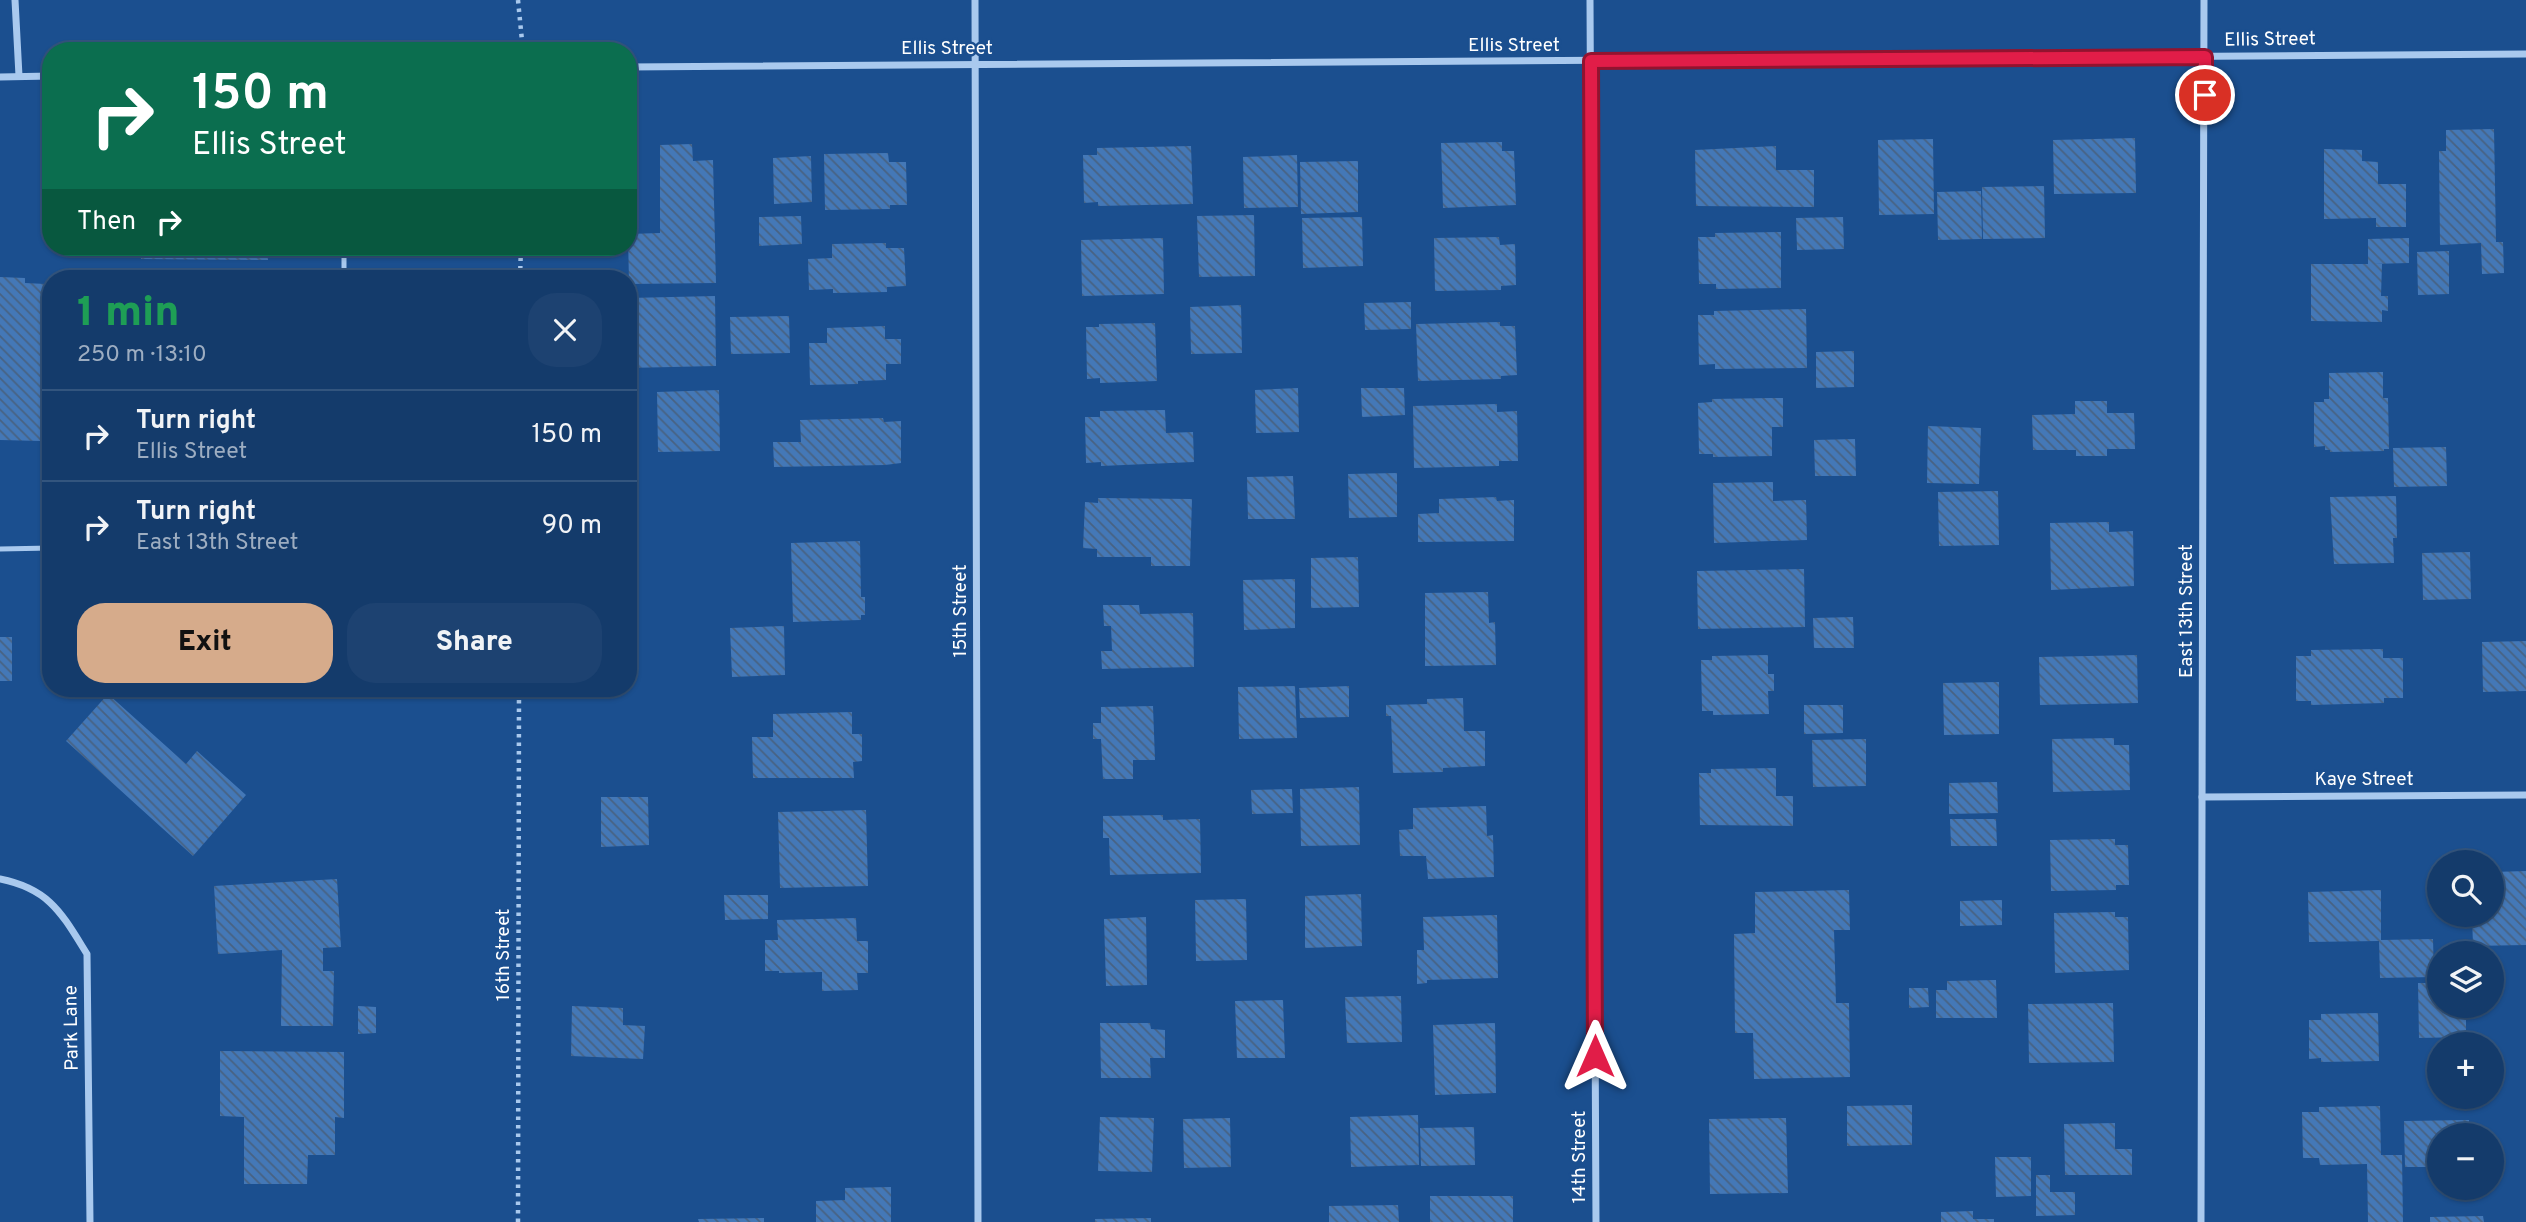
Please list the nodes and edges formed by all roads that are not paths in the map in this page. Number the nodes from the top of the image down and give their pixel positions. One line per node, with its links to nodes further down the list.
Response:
1 (15, 0): 10 (street)
2 (975, 0): 8 (street, 15th Street)
3 (1590, 0): 7 (street, 14th Street)
4 (2204, 0): 6 (street, East 13th Street)
5 (2526, 54): 6 (street, Ellis Street)
6 (2205, 57): 7 (street, Ellis Street); 16 (street, East 13th Street)
7 (1591, 61): 8 (street, Ellis Street); 20 (street, 14th Street)
8 (976, 65): 9 (street, Ellis Street); 19 (street, 15th Street)
9 (637, 67)
10 (19, 76): 11 (street); 12 (street)
11 (42, 76)
12 (0, 77)
13 (42, 548): 14 (lane)
14 (0, 549)
15 (2526, 795): 16 (street, Kaye Street)
16 (2202, 797): 21 (street, East 13th Street)
17 (0, 879): 18 (street, Park Lane)
18 (90, 1222)
19 (978, 1222)
20 (1595, 1222)
21 (2201, 1222)

